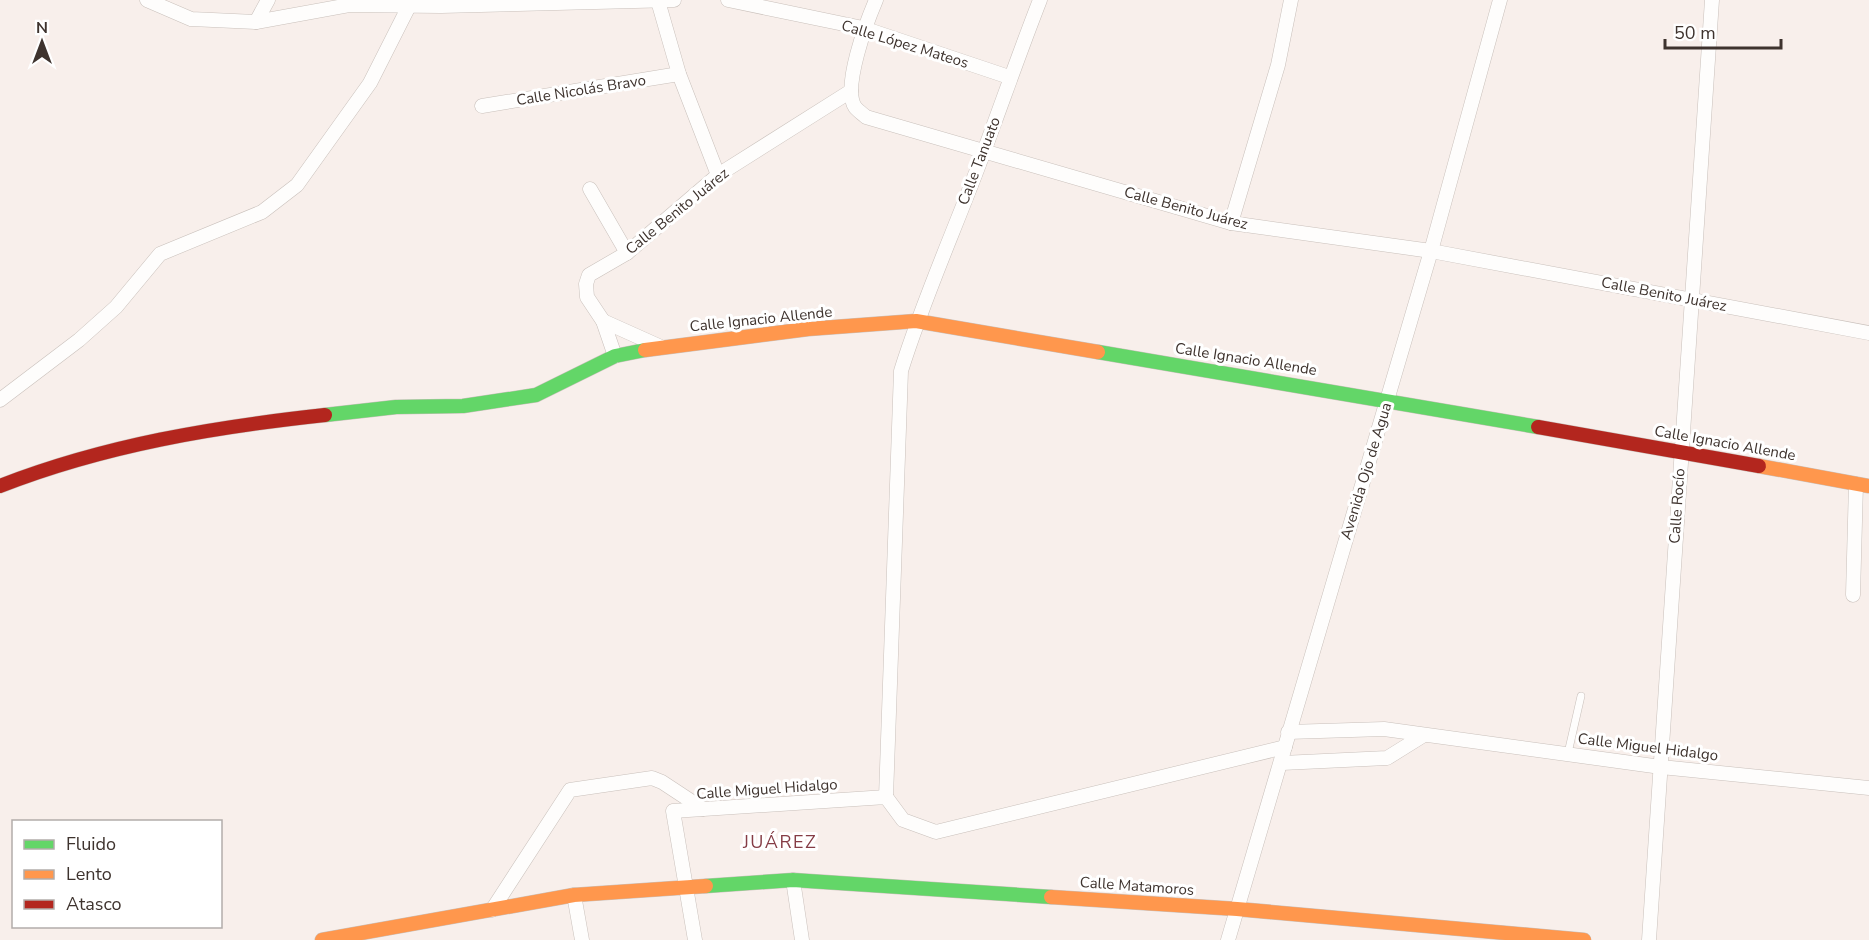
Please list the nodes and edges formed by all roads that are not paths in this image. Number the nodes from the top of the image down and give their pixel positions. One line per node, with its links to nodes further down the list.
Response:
1 (147, 0): 12 (street)
2 (268, 0): 14 (street)
3 (674, 0): 10 (street)
4 (728, 0): 15 (street, Calle López Mateos)
5 (876, 0): 15 (street)
6 (1040, 0): 17 (street, Calle Tanuato)
7 (1291, 0): 23 (street)
8 (1500, 0): 24 (street, Avenida Ojo de Agua)
9 (1712, 0): 26 (street, Calle Rocío)
10 (658, 2): 11 (street); 16 (street)
11 (443, 3): 13 (street)
12 (167, 4): 14 (street)
13 (409, 6): 14 (street); 32 (street)
14 (256, 22)
15 (863, 28): 17 (street, Calle López Mateos); 18 (street)
16 (679, 74): 19 (street, Calle Nicolás Bravo); 21 (street)
17 (1009, 77): 20 (street, Calle Tanuato)
18 (851, 91): 20 (street, Calle Benito Juárez); 21 (street, Calle Benito Juárez)
19 (483, 106)
20 (984, 153): 23 (street, Calle Benito Juárez); 28 (street, Calle Tanuato)
21 (717, 175): 25 (street, Calle Benito Juárez)
22 (590, 189): 25 (street)
23 (1231, 223): 24 (street, Calle Benito Juárez)
24 (1431, 251): 26 (street, Calle Benito Juárez); 33 (street, Avenida Ojo de Agua)
25 (627, 253): 27 (street, Calle Benito Juárez)
26 (1691, 299): 29 (street, Calle Benito Juárez); 34 (street, Calle Rocío)
27 (603, 321): 30 (street); 31 (street)
28 (916, 321): 30 (street, Calle Ignacio Allende); 33 (street, Calle Ignacio Allende); 46 (street, Calle Tanuato)
29 (1869, 333)
30 (661, 346): 31 (street, Calle Ignacio Allende)
31 (615, 356): 36 (street, Calle Ignacio Allende)
32 (0, 400)
33 (1387, 400): 34 (street, Calle Ignacio Allende); 39 (street, Avenida Ojo de Agua)
34 (1681, 451): 35 (street, Calle Ignacio Allende); 44 (street, Calle Rocío)
35 (1863, 485): 37 (street)
36 (0, 486)
37 (1853, 595)
38 (1581, 696): 42 (lane)
39 (1288, 732): 40 (street, Calle Miguel Hidalgo); 41 (street, Avenida Ojo de Agua)
40 (1424, 735): 42 (street, Calle Miguel Hidalgo); 43 (street)
41 (1285, 747): 43 (street, Avenida Ojo de Agua); 46 (street)
42 (1568, 753): 44 (street, Calle Miguel Hidalgo)
43 (1282, 764): 51 (street, Avenida Ojo de Agua)
44 (1660, 767): 45 (street, Calle Miguel Hidalgo); 59 (street, Calle Rocío)
45 (1869, 788)
46 (886, 797): 47 (street, Calle Miguel Hidalgo)
47 (703, 809): 49 (street, Calle Miguel Hidalgo); 52 (street)
48 (793, 880): 49 (street, Calle Matamoros); 51 (street, Calle Matamoros); 56 (street)
49 (686, 888): 50 (street); 55 (street)
50 (574, 895): 52 (street); 54 (street)
51 (1237, 909): 57 (street, Avenida Ojo de Agua); 58 (street, Calle Matamoros)
52 (492, 910): 53 (street)
53 (322, 940)
54 (582, 940)
55 (695, 940)
56 (802, 940)
57 (1228, 940)
58 (1584, 940)
59 (1649, 940)

